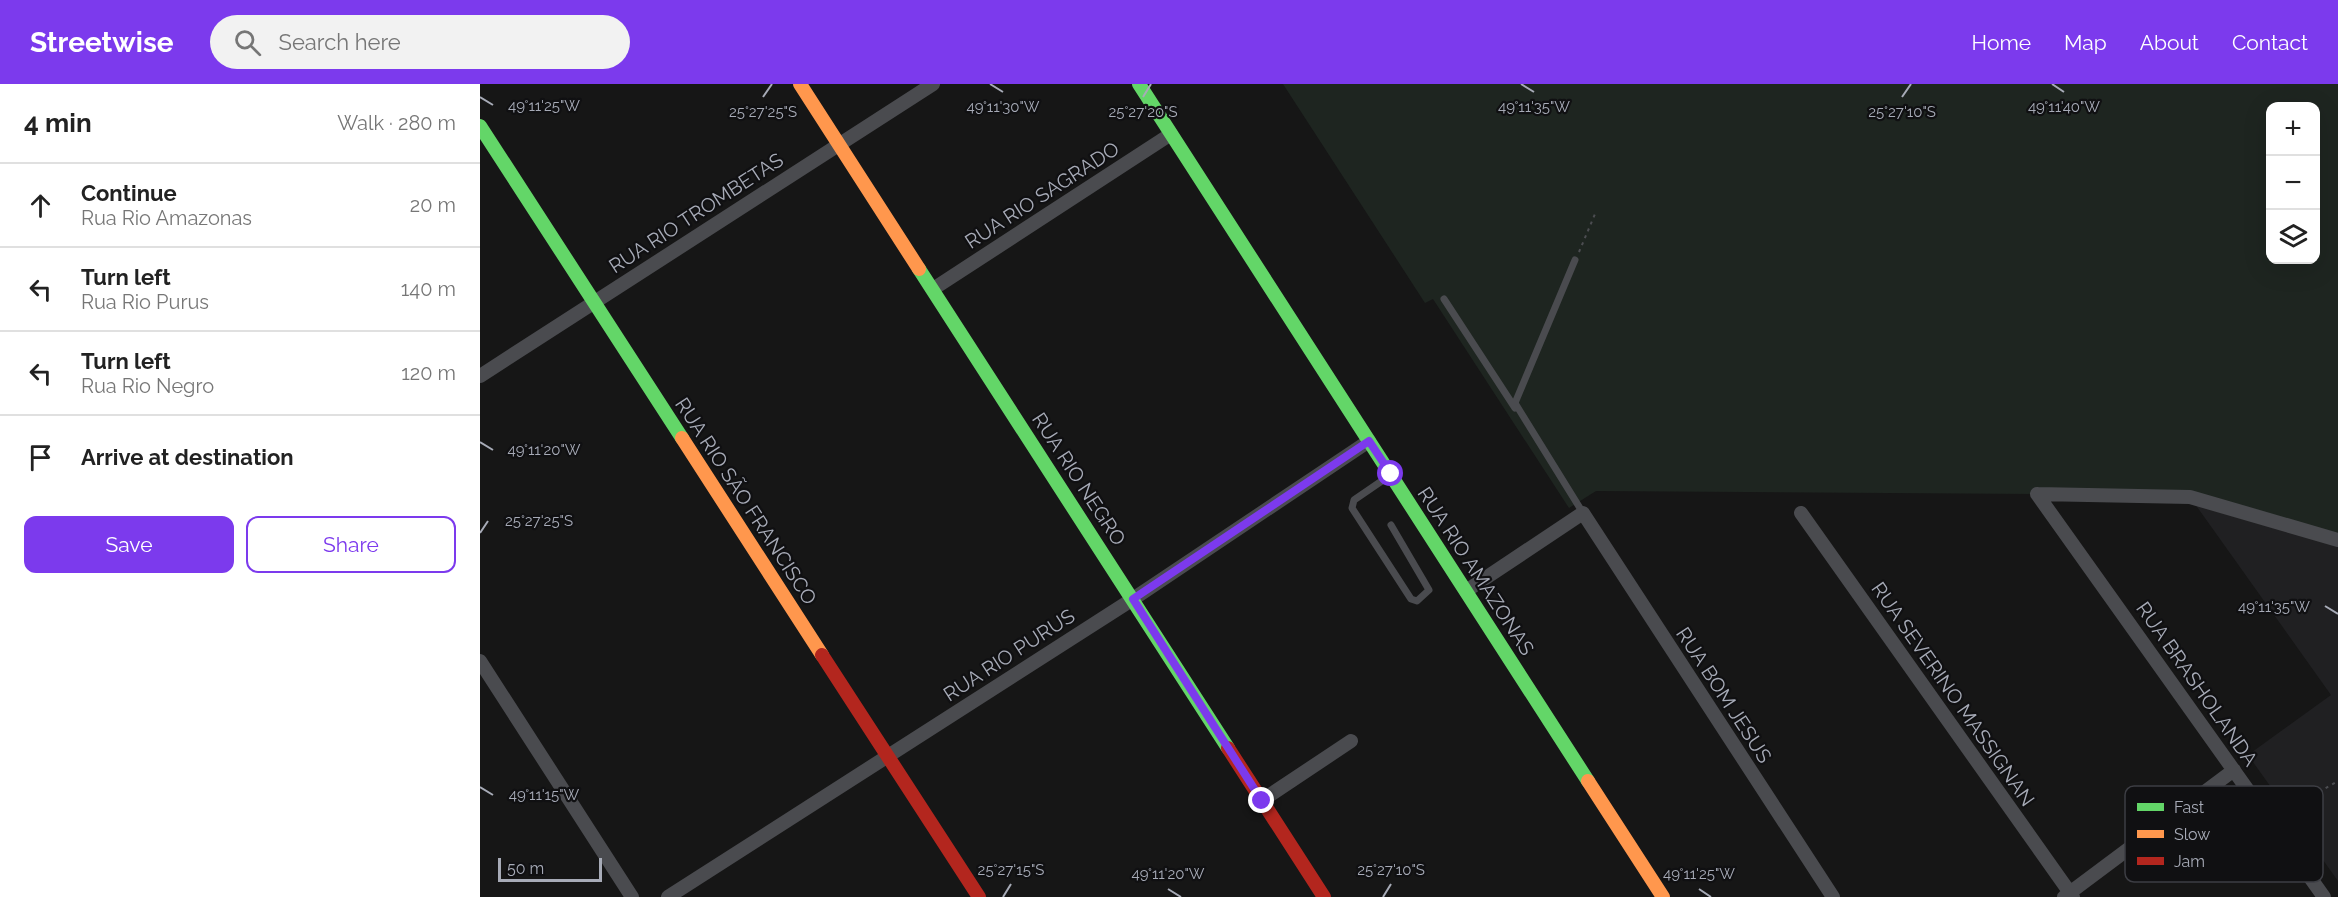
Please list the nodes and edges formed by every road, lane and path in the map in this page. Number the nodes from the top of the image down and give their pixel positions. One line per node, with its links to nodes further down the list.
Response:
1 (800, 84): 6 (street, RUA RIO NEGRO)
2 (933, 84): 6 (street, RUA RIO TROMBETAS)
3 (1139, 84): 5 (street, RUA RIO AMAZONAS)
4 (480, 126): 11 (street, RUA RIO SÃO FRANCISCO)
5 (1171, 134): 9 (street, RUA RIO SAGRADO); 13 (street, RUA RIO AMAZONAS)
6 (839, 144): 9 (street, RUA RIO NEGRO); 11 (street, RUA RIO TROMBETAS)
7 (1595, 214): 8 (path)
8 (1575, 260): 15 (lane)
9 (933, 289): 20 (street, RUA RIO NEGRO)
10 (1444, 299): 15 (lane)
11 (594, 302): 12 (street, RUA RIO TROMBETAS); 23 (street, RUA RIO SÃO FRANCISCO)
12 (480, 376)
13 (1369, 441): 14 (street, RUA RIO AMAZONAS); 20 (street, RUA RIO PURUS)
14 (1391, 474): 17 (lane); 19 (street, RUA RIO AMAZONAS)
15 (1583, 513): 19 (street); 38 (street, RUA BOM JESUS)
16 (1801, 513): 32 (street, RUA SEVERINO MASSIGNAN)
17 (1391, 525)
18 (2338, 540): 24 (street, RUA BRASHOLANDA)
19 (1466, 591): 37 (street, RUA RIO AMAZONAS)
20 (1133, 599): 23 (street, RUA RIO PURUS); 29 (street, RUA RIO NEGRO)
21 (480, 661): 33 (street)
22 (1351, 741): 29 (street)
23 (887, 756): 34 (street, RUA RIO PURUS); 35 (street, RUA RIO SÃO FRANCISCO)
24 (2234, 770): 26 (street); 27 (street, RUA BRASHOLANDA)
25 (2338, 781): 28 (path)
26 (2213, 786)
27 (2245, 786)
28 (2323, 789)
29 (1262, 801): 36 (street, RUA RIO NEGRO)
30 (2125, 853): 32 (street)
31 (2313, 882): 39 (street, RUA BRASHOLANDA)
32 (2069, 896)
33 (632, 897)
34 (668, 897)
35 (979, 897)
36 (1324, 897)
37 (1663, 897)
38 (1833, 897)
39 (2324, 897)

